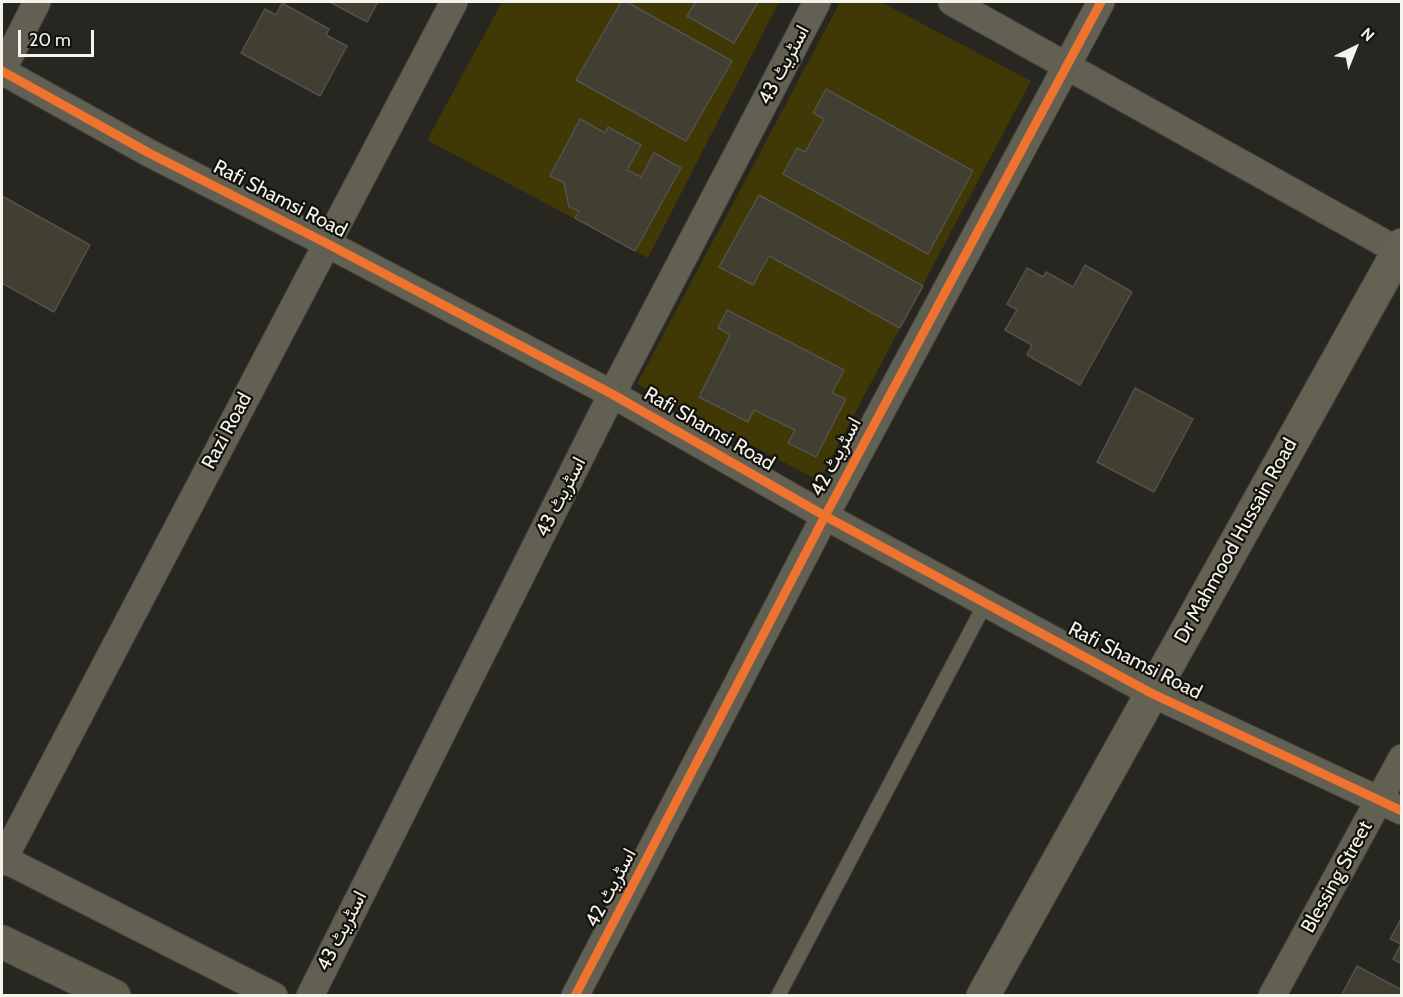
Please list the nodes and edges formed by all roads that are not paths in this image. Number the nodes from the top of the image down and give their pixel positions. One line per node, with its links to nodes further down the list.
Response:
1 (38, 2): 7 (street)
2 (454, 2): 8 (street, Razi Road)
3 (817, 2): 10 (street, اسٹریٹ 43)
4 (952, 2): 6 (street)
5 (1101, 2): 6 (street, اسٹریٹ 42)
6 (1065, 66): 9 (street); 11 (street, اسٹریٹ 42)
7 (2, 71): 8 (street, Rafi Shamsi Road)
8 (326, 243): 10 (street, Rafi Shamsi Road); 16 (street, Razi Road)
9 (1400, 250): 13 (main road, Dr Mahmood Hussain Road)
10 (612, 394): 11 (street, Rafi Shamsi Road); 20 (street, اسٹریٹ 43)
11 (825, 516): 12 (street, Rafi Shamsi Road); 21 (street, اسٹریٹ 42)
12 (986, 602): 13 (street, Rafi Shamsi Road); 22 (lane)
13 (1151, 693): 15 (street, Rafi Shamsi Road); 23 (main road, Dr Mahmood Hussain Road)
14 (1401, 758): 15 (street, Blessing Street)
15 (1390, 805): 24 (street, Blessing Street)
16 (2, 860): 19 (street)
17 (2, 942): 18 (highway)
18 (114, 996)
19 (274, 996)
20 (310, 996)
21 (575, 996)
22 (778, 996)
23 (983, 996)
24 (1272, 996)

